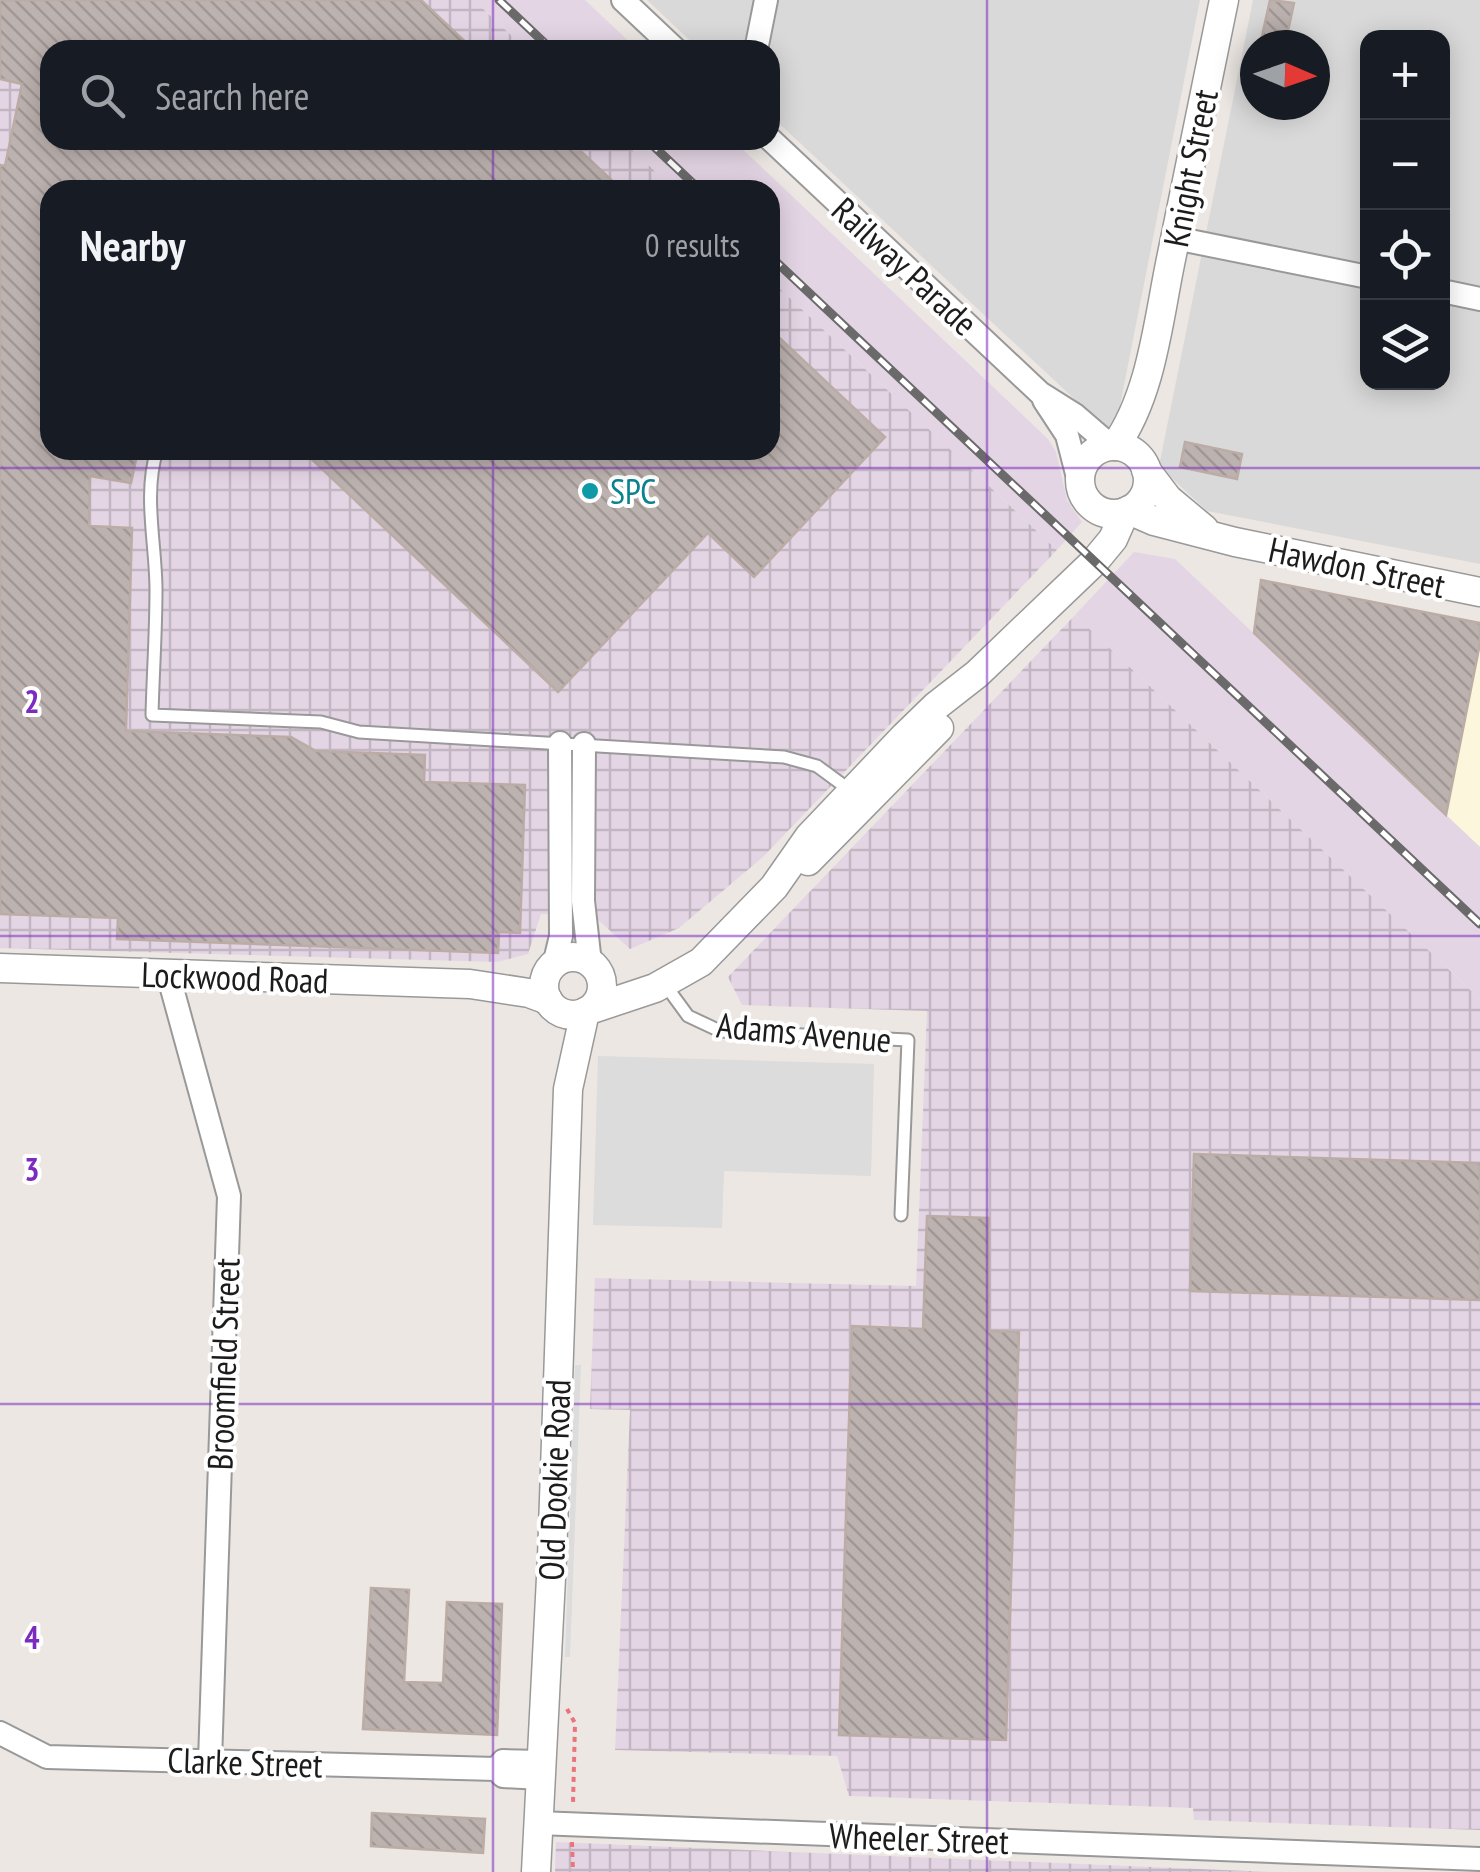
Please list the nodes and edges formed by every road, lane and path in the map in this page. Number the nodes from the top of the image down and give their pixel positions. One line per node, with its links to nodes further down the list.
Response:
1 (622, 0): 4 (street)
2 (766, 0): 5 (street)
3 (1224, 0): 7 (street, Knight Street)
4 (665, 40)
5 (758, 40)
6 (780, 148): 12 (street, Railway Parade)
7 (1175, 238): 8 (street); 11 (street, Knight Street)
8 (1360, 274)
9 (1450, 293): 10 (street)
10 (1480, 299)
11 (1156, 336): 13 (street, Knight Street); 15 (street, Knight Street)
12 (1040, 393): 13 (street, Railway Parade); 16 (street, Railway Parade)
13 (1113, 446): 15 (street); 16 (street)
14 (154, 460): 21 (lane)
15 (1144, 467): 17 (street); 18 (street, Hawdon Street)
16 (1086, 497): 17 (street); 19 (street)
17 (1127, 511): 18 (street, Hawdon Street); 19 (street)
18 (1234, 542): 20 (street, Hawdon Street)
19 (1060, 592): 22 (street)
20 (1480, 592)
21 (572, 744): 22 (lane); 24 (street); 25 (street)
22 (859, 797): 23 (street)
23 (725, 937): 24 (street); 28 (street)
24 (594, 966): 25 (street); 31 (street)
25 (552, 967): 29 (street, Lockwood Road); 30 (street)
26 (0, 968): 27 (street, Lockwood Road)
27 (168, 974): 29 (street, Lockwood Road); 36 (street, Broomfield Street)
28 (667, 982): 31 (street); 33 (lane, Adams Avenue)
29 (470, 984): 30 (street, Lockwood Road)
30 (550, 1003): 31 (street); 32 (street, Old Dookie Road)
31 (587, 1011): 32 (street, Old Dookie Road)
32 (568, 1088): 34 (street, Old Dookie Road)
33 (901, 1214)
34 (546, 1672): 37 (street, Old Dookie Road); 39 (path)
35 (0, 1733): 36 (street, Clarke Street)
36 (210, 1761): 37 (street, Clarke Street)
37 (541, 1770): 38 (street, Old Dookie Road)
38 (538, 1822): 39 (street, Wheeler Street); 41 (street, Old Dookie Road)
39 (573, 1824): 40 (street, Wheeler Street); 42 (path)
40 (1480, 1859)
41 (536, 1872)
42 (573, 1872)

